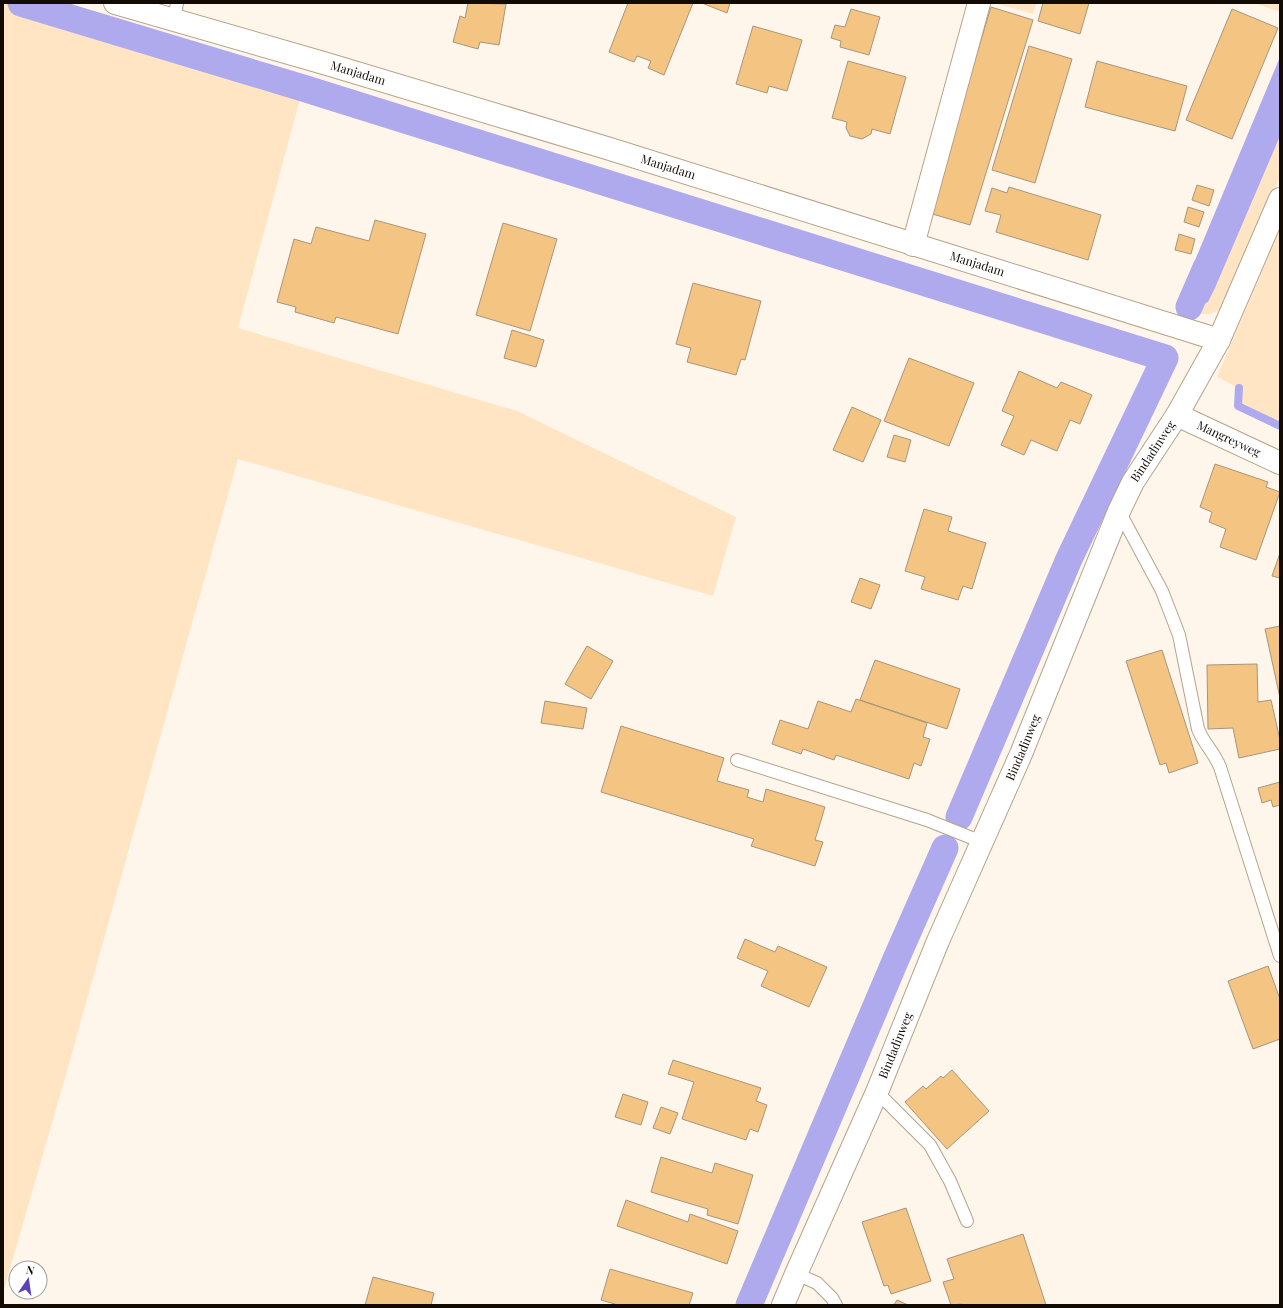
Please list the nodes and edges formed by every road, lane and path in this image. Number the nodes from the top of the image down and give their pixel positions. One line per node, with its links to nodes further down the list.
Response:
1 (115, 3): 3 (street, Manjadam)
2 (979, 3): 5 (street)
3 (176, 12): 5 (street, Manjadam)
4 (1280, 199): 6 (street, Bindadinweg)
5 (913, 245): 6 (street, Manjadam)
6 (1219, 340): 7 (street, Bindadinweg)
7 (1177, 415): 8 (street, Mangreyweg); 9 (street, Bindadinweg)
8 (1280, 463)
9 (1119, 511): 11 (street, Bindadinweg); 12 (lane)
10 (737, 760): 11 (lane)
11 (982, 842): 13 (street, Bindadinweg)
12 (1280, 956)
13 (877, 1092): 14 (lane); 15 (street, Bindadinweg)
14 (967, 1221)
15 (796, 1274): 16 (street, Bindadinweg); 17 (lane)
16 (783, 1305)
17 (836, 1305)

